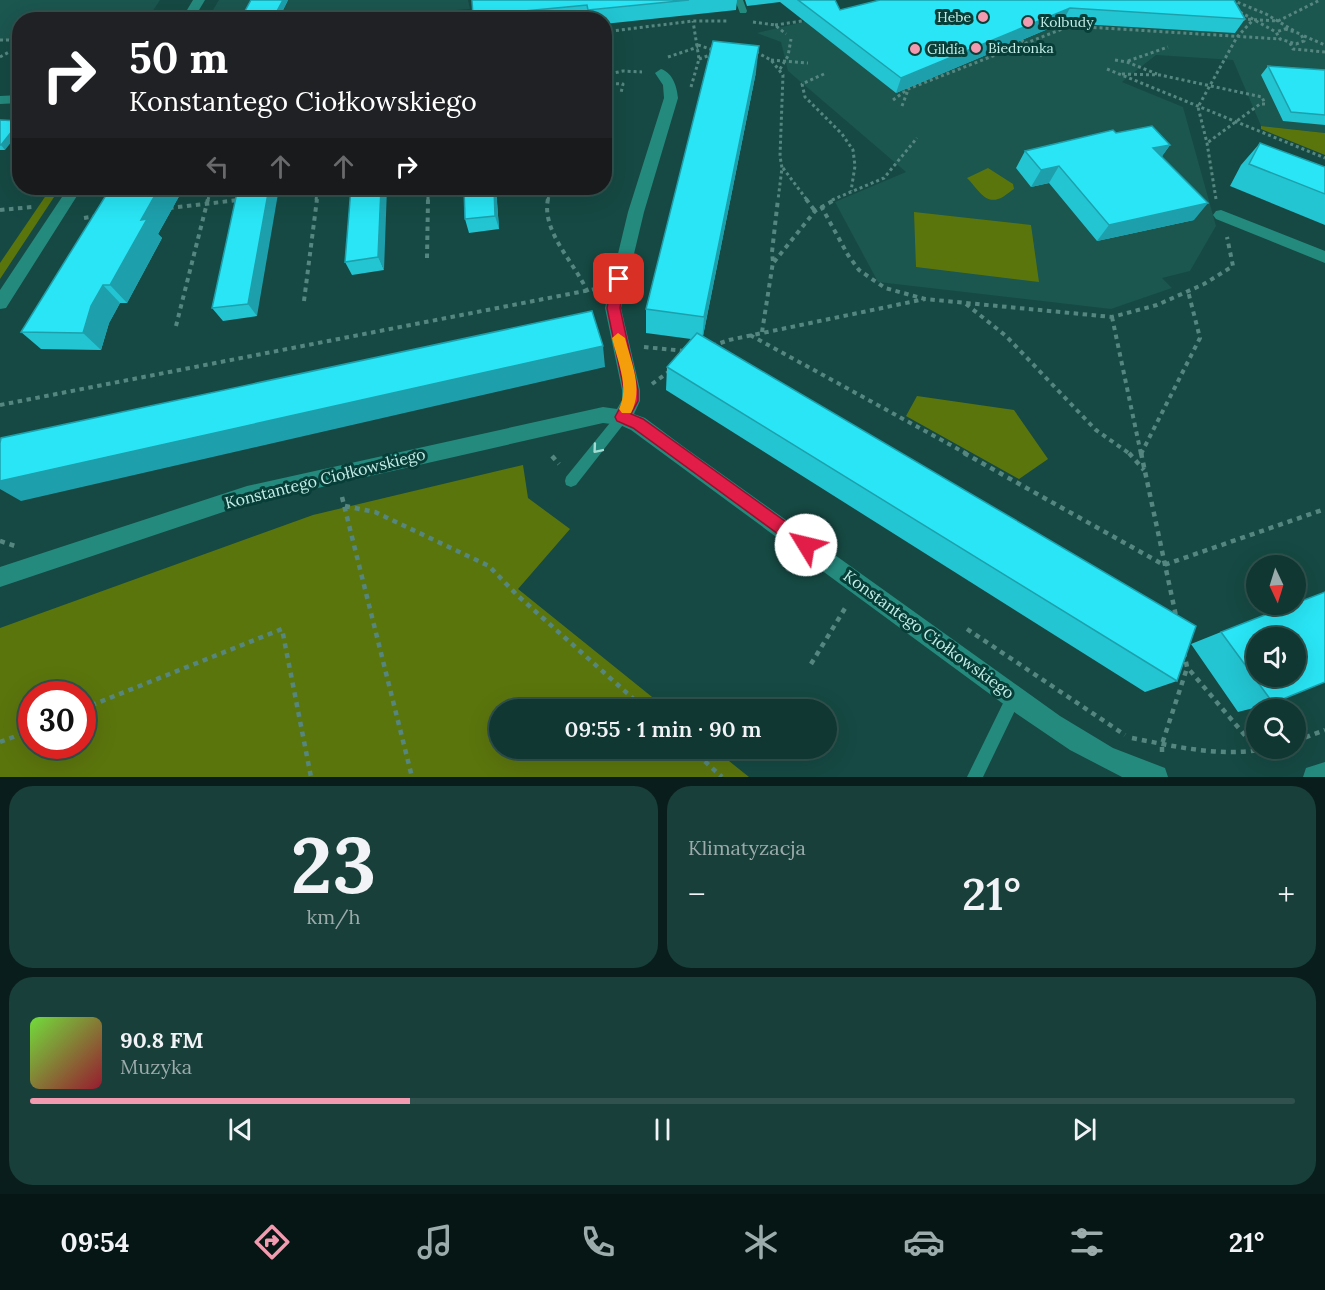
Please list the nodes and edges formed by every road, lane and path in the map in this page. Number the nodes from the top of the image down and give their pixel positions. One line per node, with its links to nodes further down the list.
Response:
1 (739, 0): 5 (lane)
2 (1232, 0): 10 (path)
3 (1320, 0): 10 (path)
4 (1237, 10): 8 (path)
5 (743, 11): 9 (path)
6 (1232, 18): 8 (path)
7 (818, 19): 11 (path)
8 (1253, 20): 10 (path); 13 (path); 17 (path)
9 (748, 21): 11 (path); 12 (path)
10 (1278, 21): 14 (path)
11 (775, 25): 15 (path)
12 (612, 31)
13 (1276, 32): 14 (path); 19 (path)
14 (1296, 32): 16 (path)
15 (786, 34)
16 (1301, 34): 21 (path); 23 (path)
17 (1237, 37): 19 (path); 22 (path); 45 (path)
18 (791, 39): 33 (path)
19 (1280, 39): 21 (path)
20 (1021, 40): 22 (path)
21 (1290, 43): 28 (path)
22 (1027, 45): 29 (path); 46 (path)
23 (1325, 45)
24 (1168, 47): 34 (path)
25 (718, 52): 30 (path)
26 (723, 52): 36 (path)
27 (754, 52): 31 (path)
28 (1325, 52)
29 (1042, 56)
30 (699, 59)
31 (771, 60): 33 (path); 37 (path)
32 (1114, 60): 34 (path)
33 (784, 61): 35 (path); 37 (path)
34 (1127, 62): 43 (path)
35 (808, 63)
36 (663, 66): 92 (street)
37 (780, 69): 54 (path)
38 (1107, 69): 42 (path)
39 (631, 71): 40 (path)
40 (612, 74)
41 (824, 74): 55 (path)
42 (1120, 74): 43 (path); 50 (path)
43 (1160, 75): 45 (path)
44 (612, 83): 47 (path)
45 (1210, 86): 50 (path); 51 (path)
46 (908, 89): 48 (path); 49 (path)
47 (621, 93)
48 (893, 99)
49 (902, 106)
50 (1198, 106): 51 (path); 51 (path)
51 (1235, 122): 53 (path)
52 (917, 138): 55 (path)
53 (1325, 158)
54 (782, 168): 70 (path); 76 (path)
55 (851, 192): 66 (path)
56 (70, 195): 80 (street)
57 (209, 195): 65 (path)
58 (283, 195): 62 (path)
59 (317, 195): 79 (path)
60 (428, 195): 75 (path)
61 (548, 195): 91 (path)
62 (262, 198)
63 (1216, 199): 71 (path)
64 (240, 200): 65 (path)
65 (207, 204): 68 (path); 83 (path)
66 (821, 206): 70 (path); 78 (path)
67 (32, 207): 69 (path)
68 (164, 209)
69 (0, 210)
70 (815, 211): 76 (path)
71 (1221, 214): 74 (street); 77 (path)
72 (105, 215): 73 (path)
73 (84, 218)
74 (1325, 257)
75 (427, 258)
76 (773, 262): 84 (path)
77 (1188, 291): 82 (path); 93 (path)
78 (925, 299): 81 (path); 84 (path)
79 (304, 301)
80 (0, 303)
81 (964, 303): 82 (path); 94 (path)
82 (1112, 317): 93 (path)
83 (176, 327)
84 (762, 333): 85 (path)
85 (750, 335): 87 (path); 101 (path)
86 (635, 346): 88 (path)
87 (707, 348)
88 (696, 352)
89 (677, 366): 90 (path)
90 (649, 387)
91 (0, 405)
92 (622, 417): 95 (street, Konstantego Ciołkowskiego); 96 (lane, one-way to 96); 103 (street, Konstantego Ciołkowskiego)
93 (1141, 455): 94 (path)
94 (1144, 470): 101 (path)
95 (336, 474): 97 (path); 102 (street, Konstantego Ciołkowskiego)
96 (571, 481)
97 (345, 506): 109 (path); 121 (path)
98 (1325, 509): 101 (path)
99 (0, 541): 100 (path)
100 (24, 549)
101 (1164, 565): 104 (path)
102 (0, 577)
103 (860, 584): 106 (path); 108 (street, Konstantego Ciołkowskiego)
104 (1177, 622)
105 (1182, 644): 107 (path)
106 (811, 664)
107 (1187, 667): 113 (path); 116 (path)
108 (1014, 696): 119 (street, Konstantego Ciołkowskiego); 123 (lane)
109 (634, 699)
110 (96, 703): 120 (path)
111 (1325, 730): 114 (path)
112 (18, 735): 115 (path)
113 (1246, 737)
114 (1306, 737)
115 (0, 742)
116 (1246, 752)
117 (702, 759): 122 (path)
118 (1325, 774): 124 (street)
119 (1144, 776)
120 (311, 777)
121 (411, 777)
122 (722, 777)
123 (975, 777)
124 (1315, 777)

